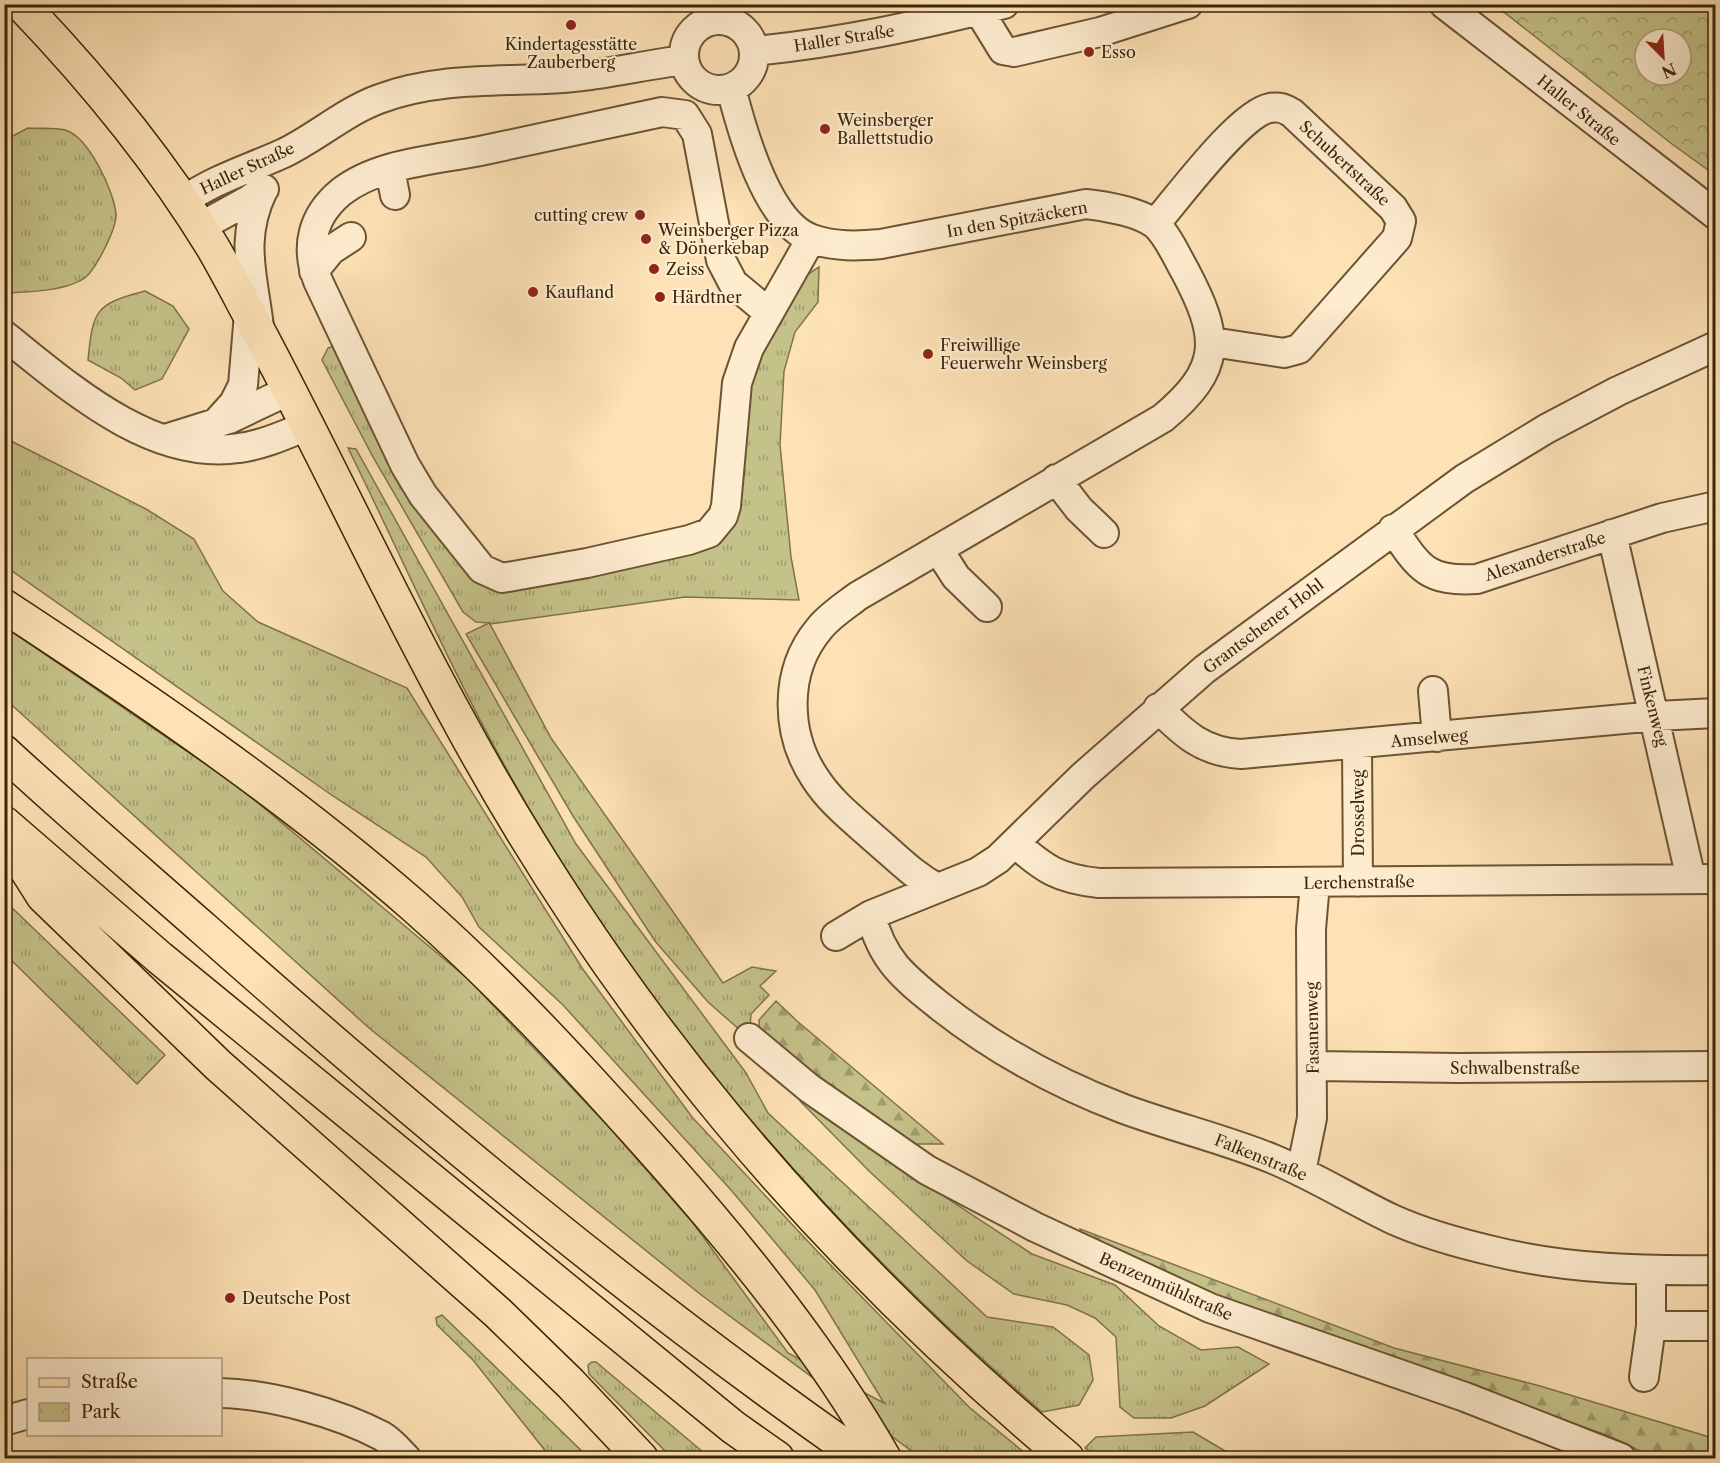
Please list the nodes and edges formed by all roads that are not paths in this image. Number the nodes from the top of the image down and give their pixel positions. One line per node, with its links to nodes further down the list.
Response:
1 (21, 4): 11 (main road)
2 (1188, 4): 4 (street)
3 (1444, 4): 12 (street, Haller Straße)
4 (991, 8): 6 (street, Haller Straße)
5 (707, 13): 6 (street); 7 (street)
6 (754, 51): 8 (street)
7 (684, 60): 8 (street); 9 (street, Haller Straße)
8 (731, 88): 15 (street, In den Spitzäckern)
9 (311, 136): 10 (street, Haller Straße); 11 (street, Haller Straße)
10 (263, 190): 11 (street, Haller Straße); 18 (street, Haller Straße)
11 (191, 214): 18 (main road)
12 (1716, 215)
13 (1155, 224): 15 (street, In den Spitzäckern); 20 (street); 20 (street, Schubertstraße)
14 (351, 237): 16 (street)
15 (811, 239): 17 (street)
16 (314, 270): 17 (street); 17 (street)
17 (769, 313)
18 (255, 325): 22 (main road); 23 (street, Haller Straße)
19 (4, 335): 25 (street)
20 (1212, 342): 26 (street)
21 (1716, 346): 28 (street, Grantschener Hohl)
22 (290, 390): 23 (street); 24 (main road)
23 (214, 424): 25 (street)
24 (309, 425): 25 (street); 67 (main road)
25 (165, 439)
26 (1056, 479): 29 (street); 31 (street)
27 (1716, 506): 30 (street, Alexanderstraße)
28 (1394, 529): 30 (street, Alexanderstraße); 35 (street, Grantschener Hohl)
29 (1104, 533)
30 (1612, 534): 37 (street, Finkenweg)
31 (938, 549): 33 (street); 47 (street)
32 (4, 606): 66 (main road)
33 (987, 607)
34 (1433, 691): 38 (street)
35 (1158, 708): 39 (street, Amselweg); 43 (street, Grantschener Hohl)
36 (1716, 712): 37 (street, Amselweg)
37 (1656, 716): 38 (street, Amselweg); 44 (street, Finkenweg)
38 (1437, 737): 39 (street, Amselweg)
39 (1357, 745): 45 (street, Drosselweg)
40 (4, 752): 65 (main road)
41 (4, 823): 64 (main road)
42 (4, 836): 63 (main road)
43 (1015, 843): 46 (street, Lerchenstraße); 47 (street, Grantschener Hohl)
44 (1703, 879): 45 (street, Lerchenstraße)
45 (1358, 882): 46 (street, Lerchenstraße)
46 (1315, 883): 51 (street, Fasanenweg)
47 (937, 888): 48 (street, Grantschener Hohl)
48 (871, 915): 49 (street, Grantschener Hohl); 53 (street, Falkenstraße)
49 (836, 936)
50 (749, 1038): 68 (street, Benzenmühlstraße)
51 (1314, 1066): 52 (street, Schwalbenstraße); 53 (street, Fasanenweg)
52 (1716, 1066)
53 (1301, 1172): 54 (street, Falkenstraße)
54 (1651, 1270): 55 (street, Falkenstraße); 56 (street)
55 (1716, 1270)
56 (1651, 1326): 57 (street); 58 (street)
57 (1716, 1326)
58 (1644, 1377)
59 (222, 1393): 62 (street)
60 (27, 1414): 61 (street)
61 (4, 1421)
62 (406, 1458)
63 (641, 1458)
64 (777, 1458)
65 (862, 1458)
66 (884, 1458)
67 (1067, 1458)
68 (1621, 1458)

